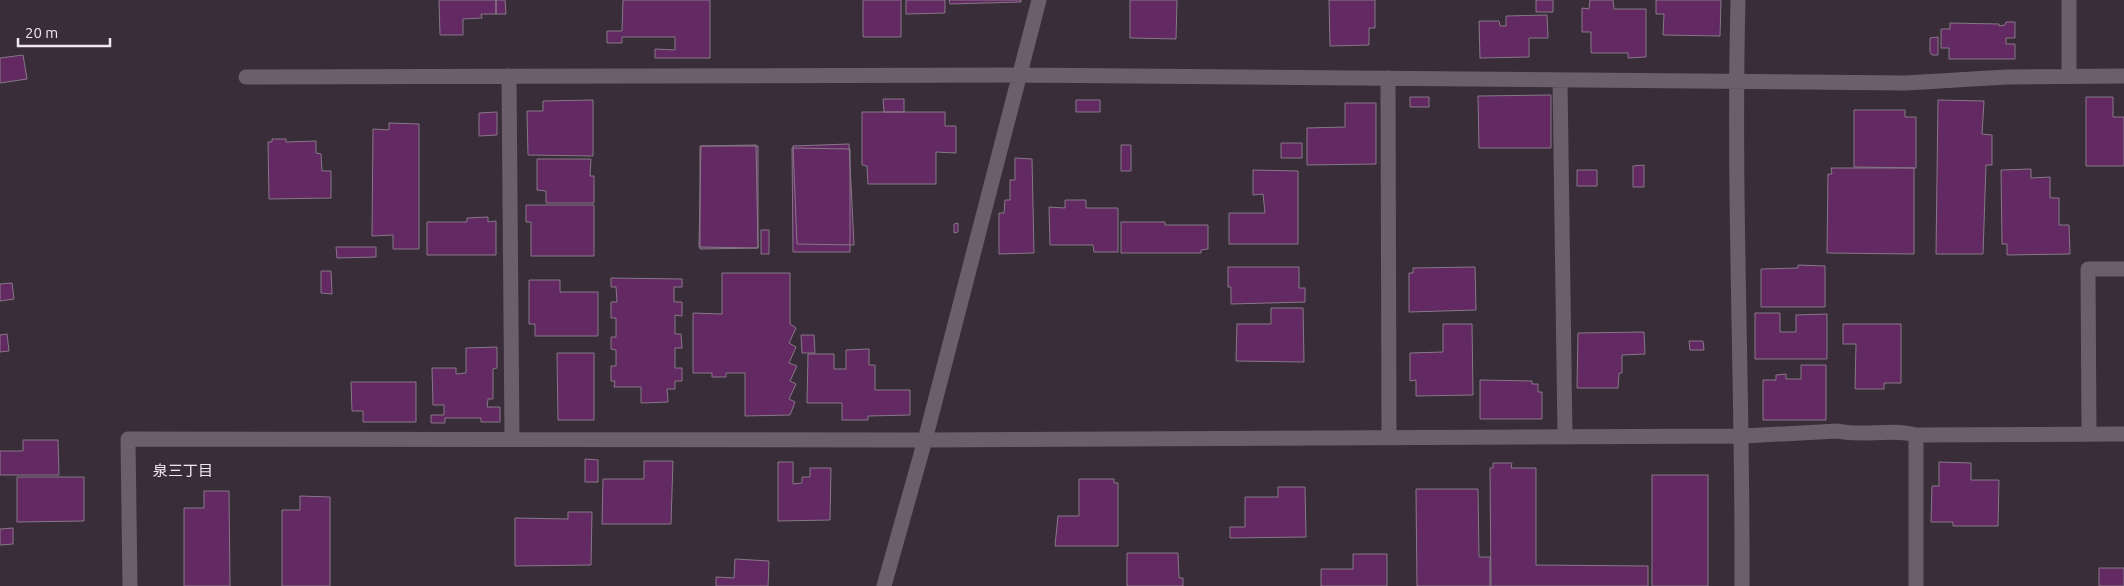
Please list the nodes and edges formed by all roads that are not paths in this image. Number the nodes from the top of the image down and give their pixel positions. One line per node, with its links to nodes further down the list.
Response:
1 (1039, 0): 4 (street)
2 (1738, 0): 11 (street)
3 (2069, 0): 6 (street)
4 (1020, 75): 5 (street); 9 (street); 20 (street)
5 (509, 76): 8 (street); 19 (street)
6 (2069, 76): 7 (street); 11 (street)
7 (2124, 76)
8 (246, 77)
9 (1388, 78): 10 (street); 18 (street)
10 (1560, 80): 11 (street); 16 (street)
11 (1736, 81): 17 (street)
12 (2124, 269): 14 (street)
13 (1916, 434): 14 (street); 17 (street); 24 (street)
14 (2089, 434): 15 (street)
15 (2124, 434)
16 (1565, 436): 17 (street); 18 (street)
17 (1743, 436): 23 (street)
18 (1389, 437): 20 (street)
19 (512, 439): 20 (street); 21 (street)
20 (925, 440): 22 (street)
21 (130, 586)
22 (884, 586)
23 (1742, 586)
24 (1916, 586)

